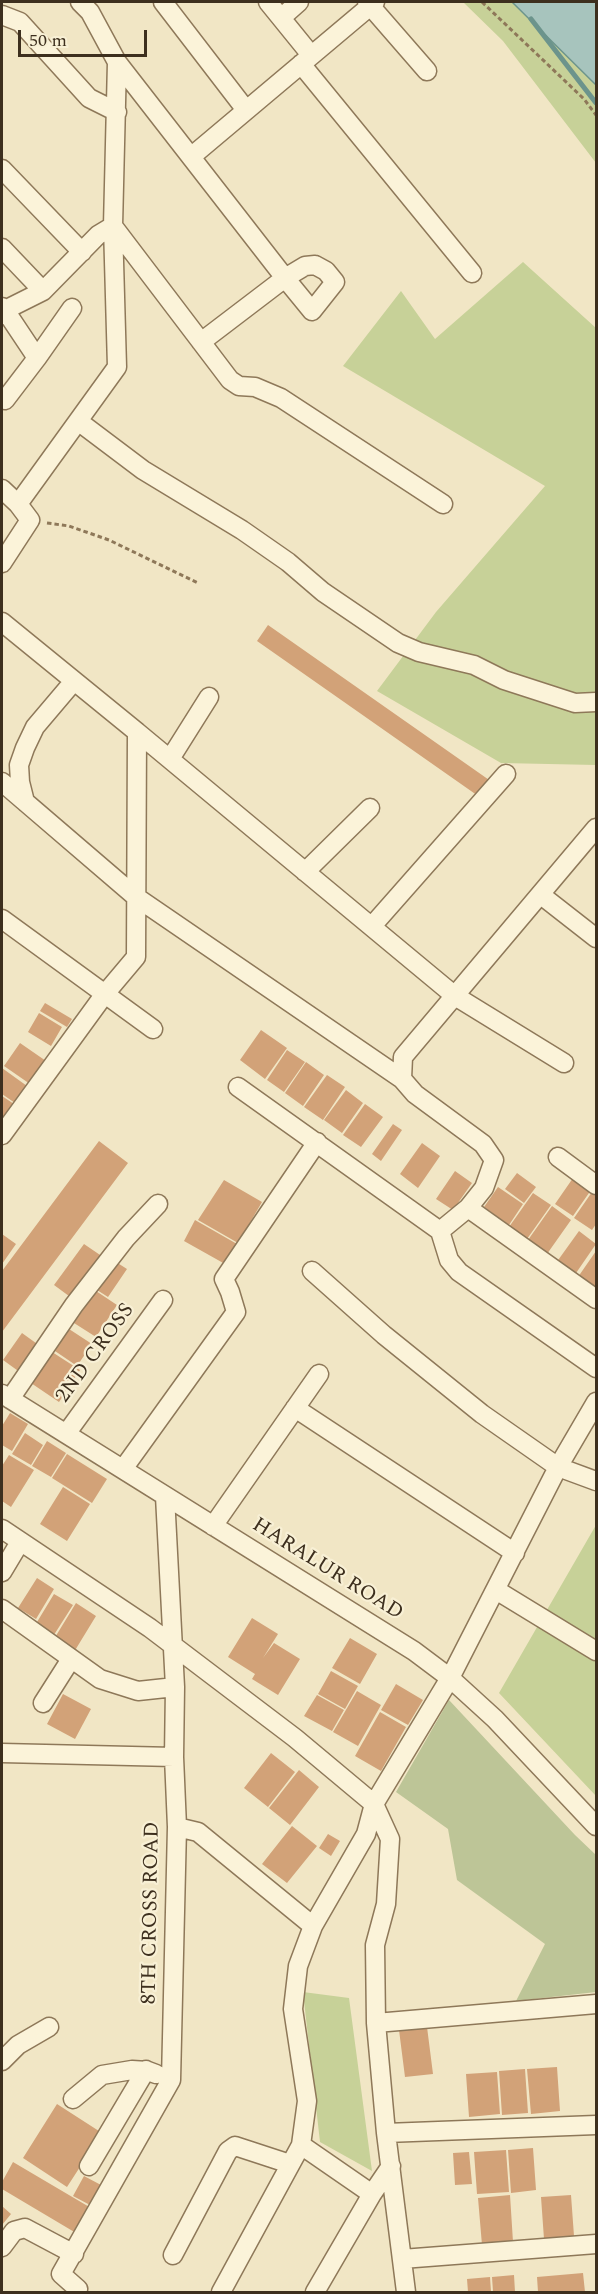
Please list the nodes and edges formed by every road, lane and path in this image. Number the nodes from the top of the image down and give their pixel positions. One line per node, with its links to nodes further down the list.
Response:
1 (80, 2): 10 (street)
2 (163, 2): 12 (street)
3 (268, 2): 8 (street)
4 (299, 2): 8 (street)
5 (482, 2): 14 (path)
6 (370, 3): 9 (street); 11 (street)
7 (2, 15): 13 (street)
8 (281, 18): 9 (street)
9 (306, 59): 12 (street); 20 (street)
10 (117, 62): 13 (street); 15 (street)
11 (427, 72)
12 (246, 110): 15 (street)
13 (117, 112): 17 (street)
14 (597, 114)
15 (192, 156): 24 (street)
16 (2, 169): 19 (street)
17 (113, 226): 19 (street); 24 (street); 27 (street)
18 (2, 248): 21 (street)
19 (82, 252): 21 (street)
20 (472, 273)
21 (44, 291): 23 (street)
22 (72, 308): 25 (street)
23 (3, 311): 25 (street)
24 (201, 342): 30 (street)
25 (38, 358): 26 (street)
26 (5, 400)
27 (78, 421): 29 (street); 37 (street)
28 (2, 489): 29 (street)
29 (18, 504): 31 (street)
30 (442, 504)
31 (30, 520): 32 (street); 33 (path)
32 (2, 563)
33 (198, 582)
34 (2, 622): 35 (street)
35 (74, 681): 38 (street); 42 (street)
36 (209, 697): 39 (street)
37 (597, 702)
38 (137, 732): 39 (street); 47 (street)
39 (170, 759): 45 (street)
40 (506, 774): 49 (street)
41 (2, 782): 42 (street)
42 (25, 802): 47 (street)
43 (370, 808): 45 (street)
44 (597, 828): 46 (street)
45 (306, 872): 49 (street)
46 (541, 895): 50 (street); 52 (street)
47 (136, 897): 51 (street); 55 (street)
48 (2, 919): 51 (street)
49 (372, 927): 52 (street)
50 (597, 938)
51 (104, 995): 53 (street); 57 (street)
52 (455, 996): 54 (street); 55 (street)
53 (153, 1029)
54 (564, 1063)
55 (402, 1079): 62 (street)
56 (238, 1087): 58 (street)
57 (2, 1135)
58 (317, 1142): 63 (street); 74 (street)
59 (558, 1156): 60 (street)
60 (597, 1185)
61 (158, 1204): 69 (street)
62 (468, 1208): 63 (street); 65 (street)
63 (440, 1231): 67 (street)
64 (312, 1271): 73 (street)
65 (597, 1299)
66 (163, 1300): 72 (street, 2ND CROSS)
67 (597, 1368)
68 (319, 1374): 71 (street)
69 (6, 1396): 72 (street, HARALUR ROAD)
70 (597, 1402): 73 (street)
71 (295, 1408): 77 (street); 80 (street)
72 (66, 1434): 74 (street, HARALUR ROAD)
73 (558, 1467): 75 (street); 80 (street)
74 (123, 1469): 76 (street, HARALUR ROAD)
75 (597, 1481)
76 (165, 1496): 77 (street, HARALUR ROAD); 84 (street, 8TH CROSS ROAD)
77 (213, 1526): 87 (street, HARALUR ROAD)
78 (2, 1529): 79 (street)
79 (20, 1542): 81 (street); 84 (street)
80 (515, 1553): 82 (street)
81 (2, 1572)
82 (496, 1590): 85 (street); 87 (street)
83 (2, 1611): 86 (street)
84 (172, 1645): 88 (street, 8TH CROSS ROAD); 92 (street)
85 (597, 1651)
86 (71, 1659): 88 (street); 89 (street)
87 (450, 1678): 92 (street); 93 (street, HARALUR ROAD)
88 (175, 1687): 91 (street, 8TH CROSS ROAD)
89 (43, 1703)
90 (2, 1753): 91 (street)
91 (174, 1757): 94 (street, 8TH CROSS ROAD)
92 (374, 1804): 95 (street); 97 (street)
93 (597, 1826)
94 (177, 1827): 95 (street); 101 (street, 8TH CROSS ROAD)
95 (313, 1926): 105 (street)
96 (597, 2004): 97 (street)
97 (376, 2024): 104 (street)
98 (49, 2027): 99 (street)
99 (2, 2061)
100 (146, 2070): 101 (street); 102 (street); 107 (street)
101 (171, 2080): 112 (street, 8TH CROSS ROAD)
102 (74, 2099)
103 (597, 2125): 104 (street)
104 (386, 2133): 108 (street)
105 (301, 2145): 106 (street); 109 (street)
106 (290, 2164): 113 (street); 116 (street)
107 (89, 2166)
108 (391, 2166): 109 (street); 114 (street)
109 (372, 2194): 117 (street)
110 (597, 2244): 114 (street)
111 (2, 2247): 112 (street)
112 (74, 2254): 115 (street, 8TH CROSS ROAD)
113 (173, 2255)
114 (402, 2259): 118 (street)
115 (76, 2292)
116 (221, 2292)
117 (315, 2292)
118 (406, 2292)

